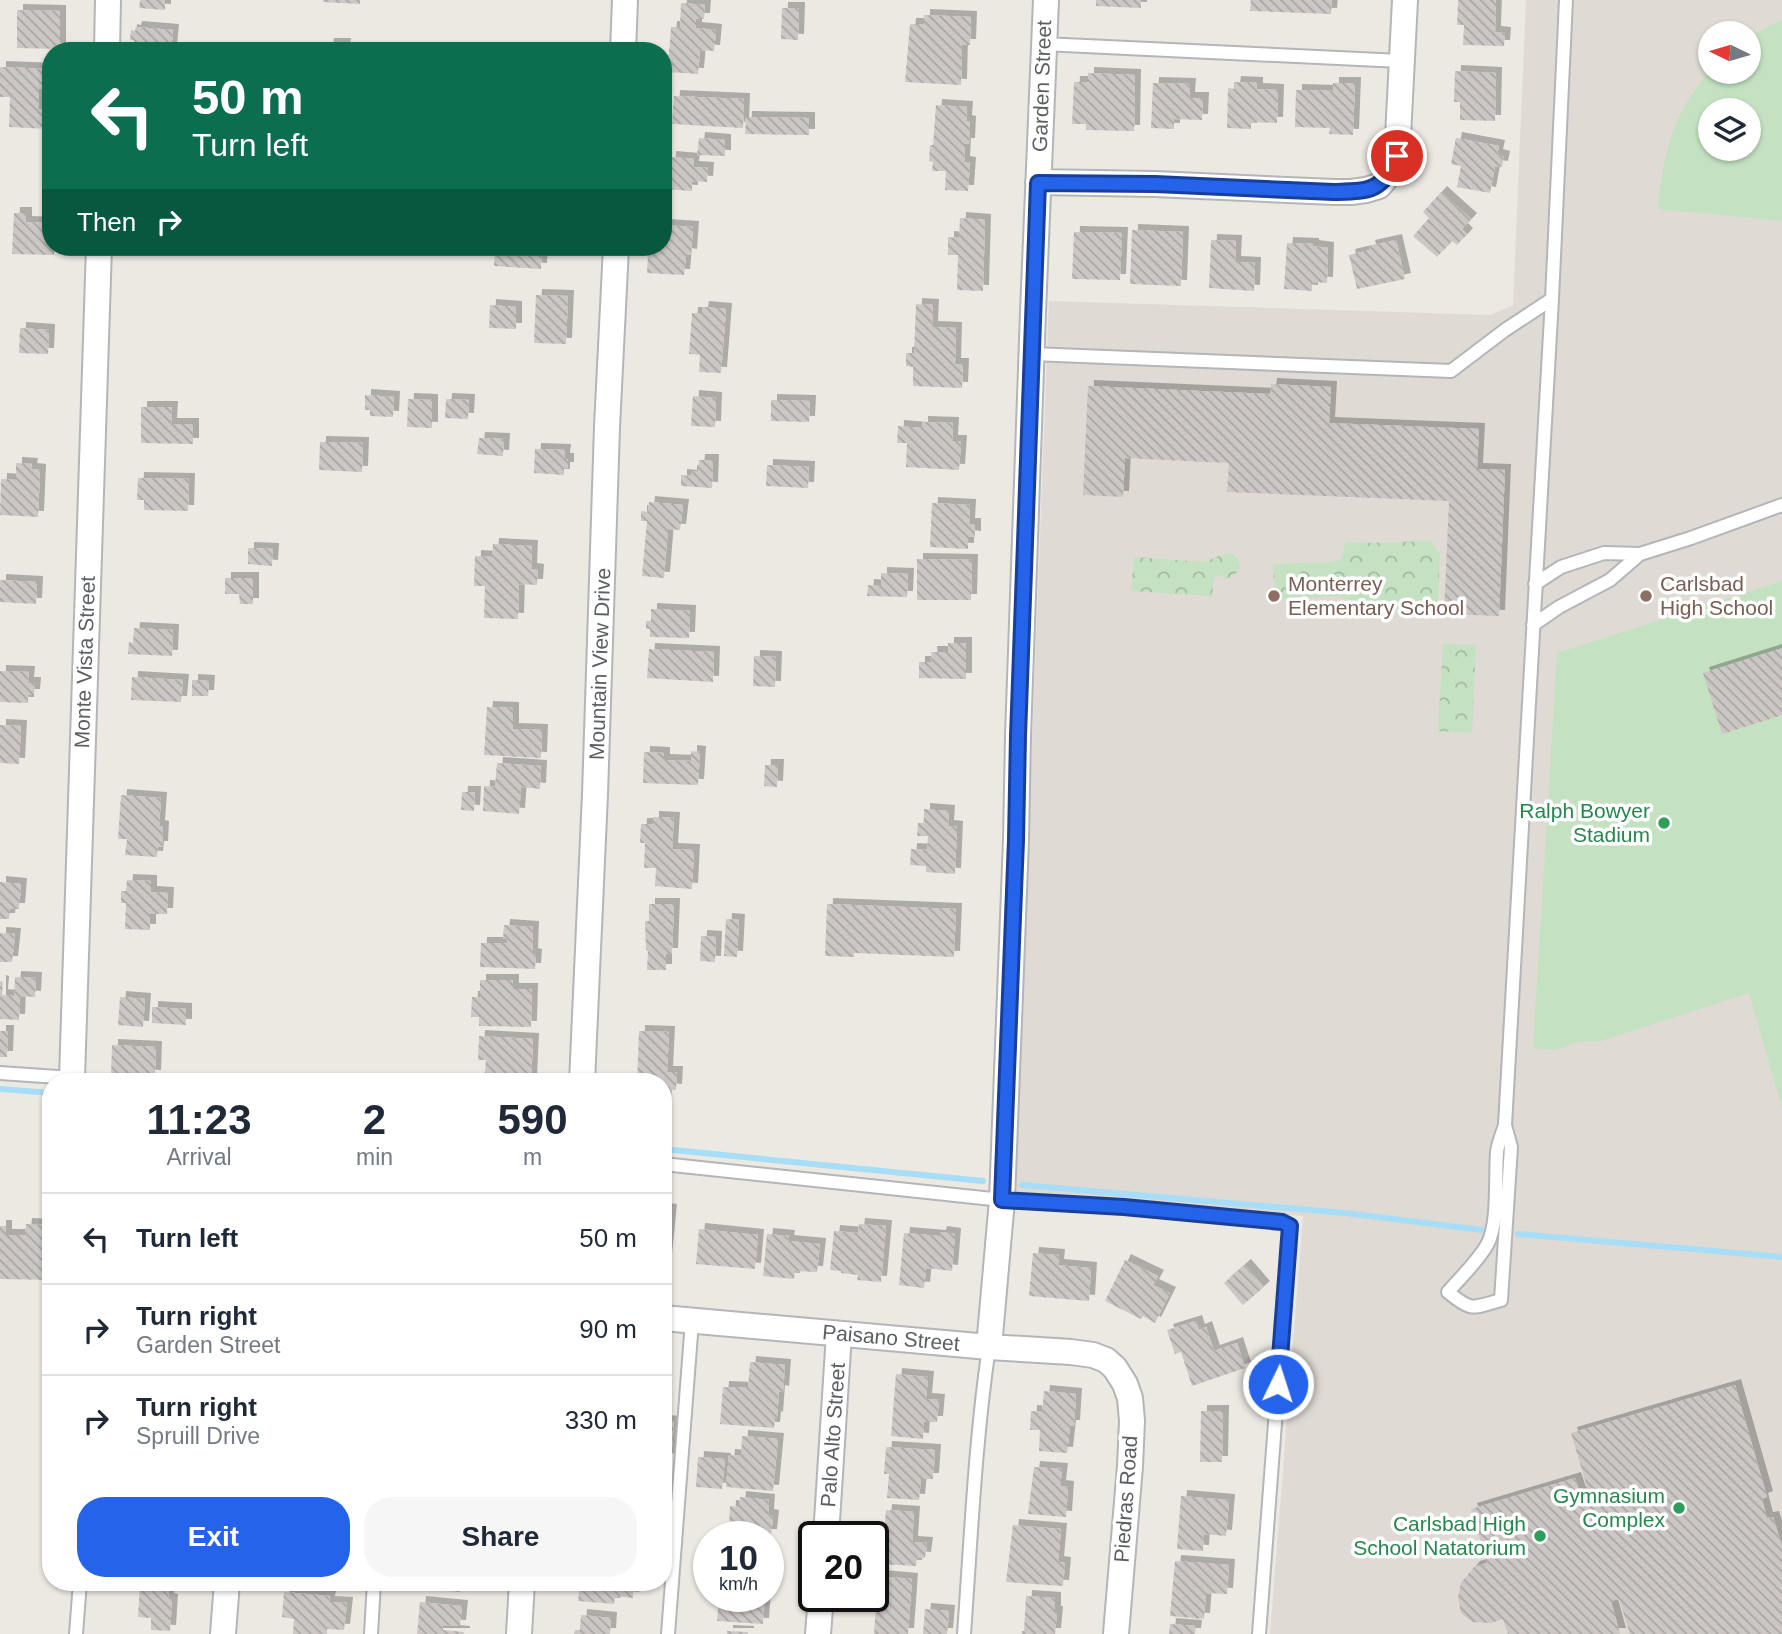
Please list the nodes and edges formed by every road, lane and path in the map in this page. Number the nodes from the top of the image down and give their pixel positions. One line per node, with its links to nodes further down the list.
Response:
1 (108, 0): 6 (street)
2 (625, 0): 7 (street)
3 (1046, 0): 8 (street, Garden Street)
4 (1405, 0): 9 (street)
5 (1566, 0): 13 (lane)
6 (107, 42)
7 (623, 42)
8 (1044, 44): 9 (lane); 10 (street, Garden Street)
9 (1402, 61): 10 (street)
10 (1038, 183): 14 (street, Garden Street)
11 (99, 256): 20 (street, Monte Vista Street)
12 (616, 256): 21 (street, Mountain View Drive)
13 (1552, 299): 14 (lane); 17 (lane)
14 (1032, 354): 25 (street, Garden Street)
15 (1782, 505): 16 (lane)
16 (1640, 554): 17 (lane); 18 (lane)
17 (1535, 584): 18 (lane)
18 (1532, 625): 23 (lane)
19 (0, 1073): 22 (lane)
20 (72, 1073)
21 (582, 1073)
22 (42, 1076)
23 (1504, 1125): 23 (lane)
24 (672, 1165): 25 (lane)
25 (1002, 1200): 29 (street, Garden Street); 47 (lane)
26 (672, 1319): 27 (street, Paisano Street)
27 (692, 1321): 28 (street, Paisano Street); 32 (lane)
28 (839, 1334): 29 (street, Paisano Street); 31 (street, Palo Alto Street)
29 (989, 1347): 30 (street, Paisano Street); 45 (lane)
30 (1115, 1368): 46 (street, Piedras Road)
31 (827, 1521)
32 (672, 1582)
33 (79, 1591): 39 (lane)
34 (226, 1591): 40 (street)
35 (373, 1591): 41 (lane)
36 (521, 1591): 42 (street)
37 (671, 1591): 43 (lane)
38 (820, 1612): 44 (street)
39 (76, 1634)
40 (223, 1634)
41 (371, 1634)
42 (519, 1634)
43 (668, 1634)
44 (818, 1634)
45 (964, 1634)
46 (1116, 1634)
47 (1259, 1634)

